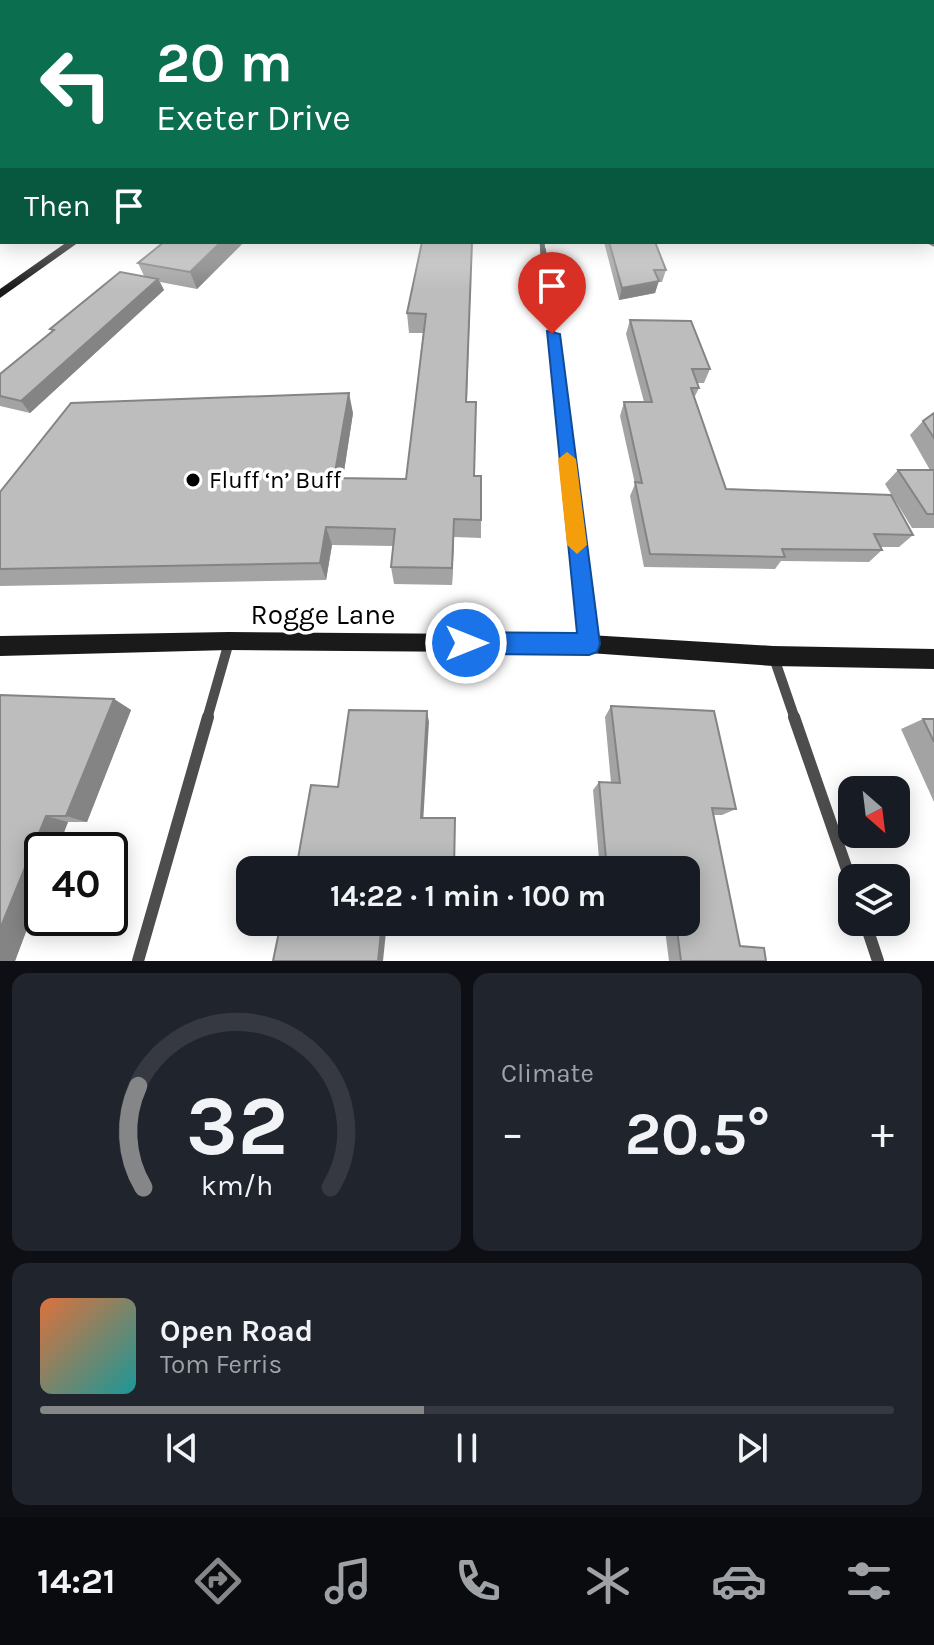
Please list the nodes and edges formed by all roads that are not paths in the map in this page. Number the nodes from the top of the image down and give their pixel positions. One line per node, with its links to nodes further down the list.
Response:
1 (71, 244): 3 (street)
2 (542, 244): 5 (street)
3 (0, 294)
4 (229, 641): 5 (street, Rogge Lane); 6 (street, Rogge Lane); 11 (street)
5 (589, 644): 7 (street, Rogge Lane)
6 (0, 646)
7 (773, 656): 8 (street, Rogge Lane); 9 (street)
8 (934, 659)
9 (845, 864)
10 (870, 936): 12 (street)
11 (138, 961)
12 (878, 961)

